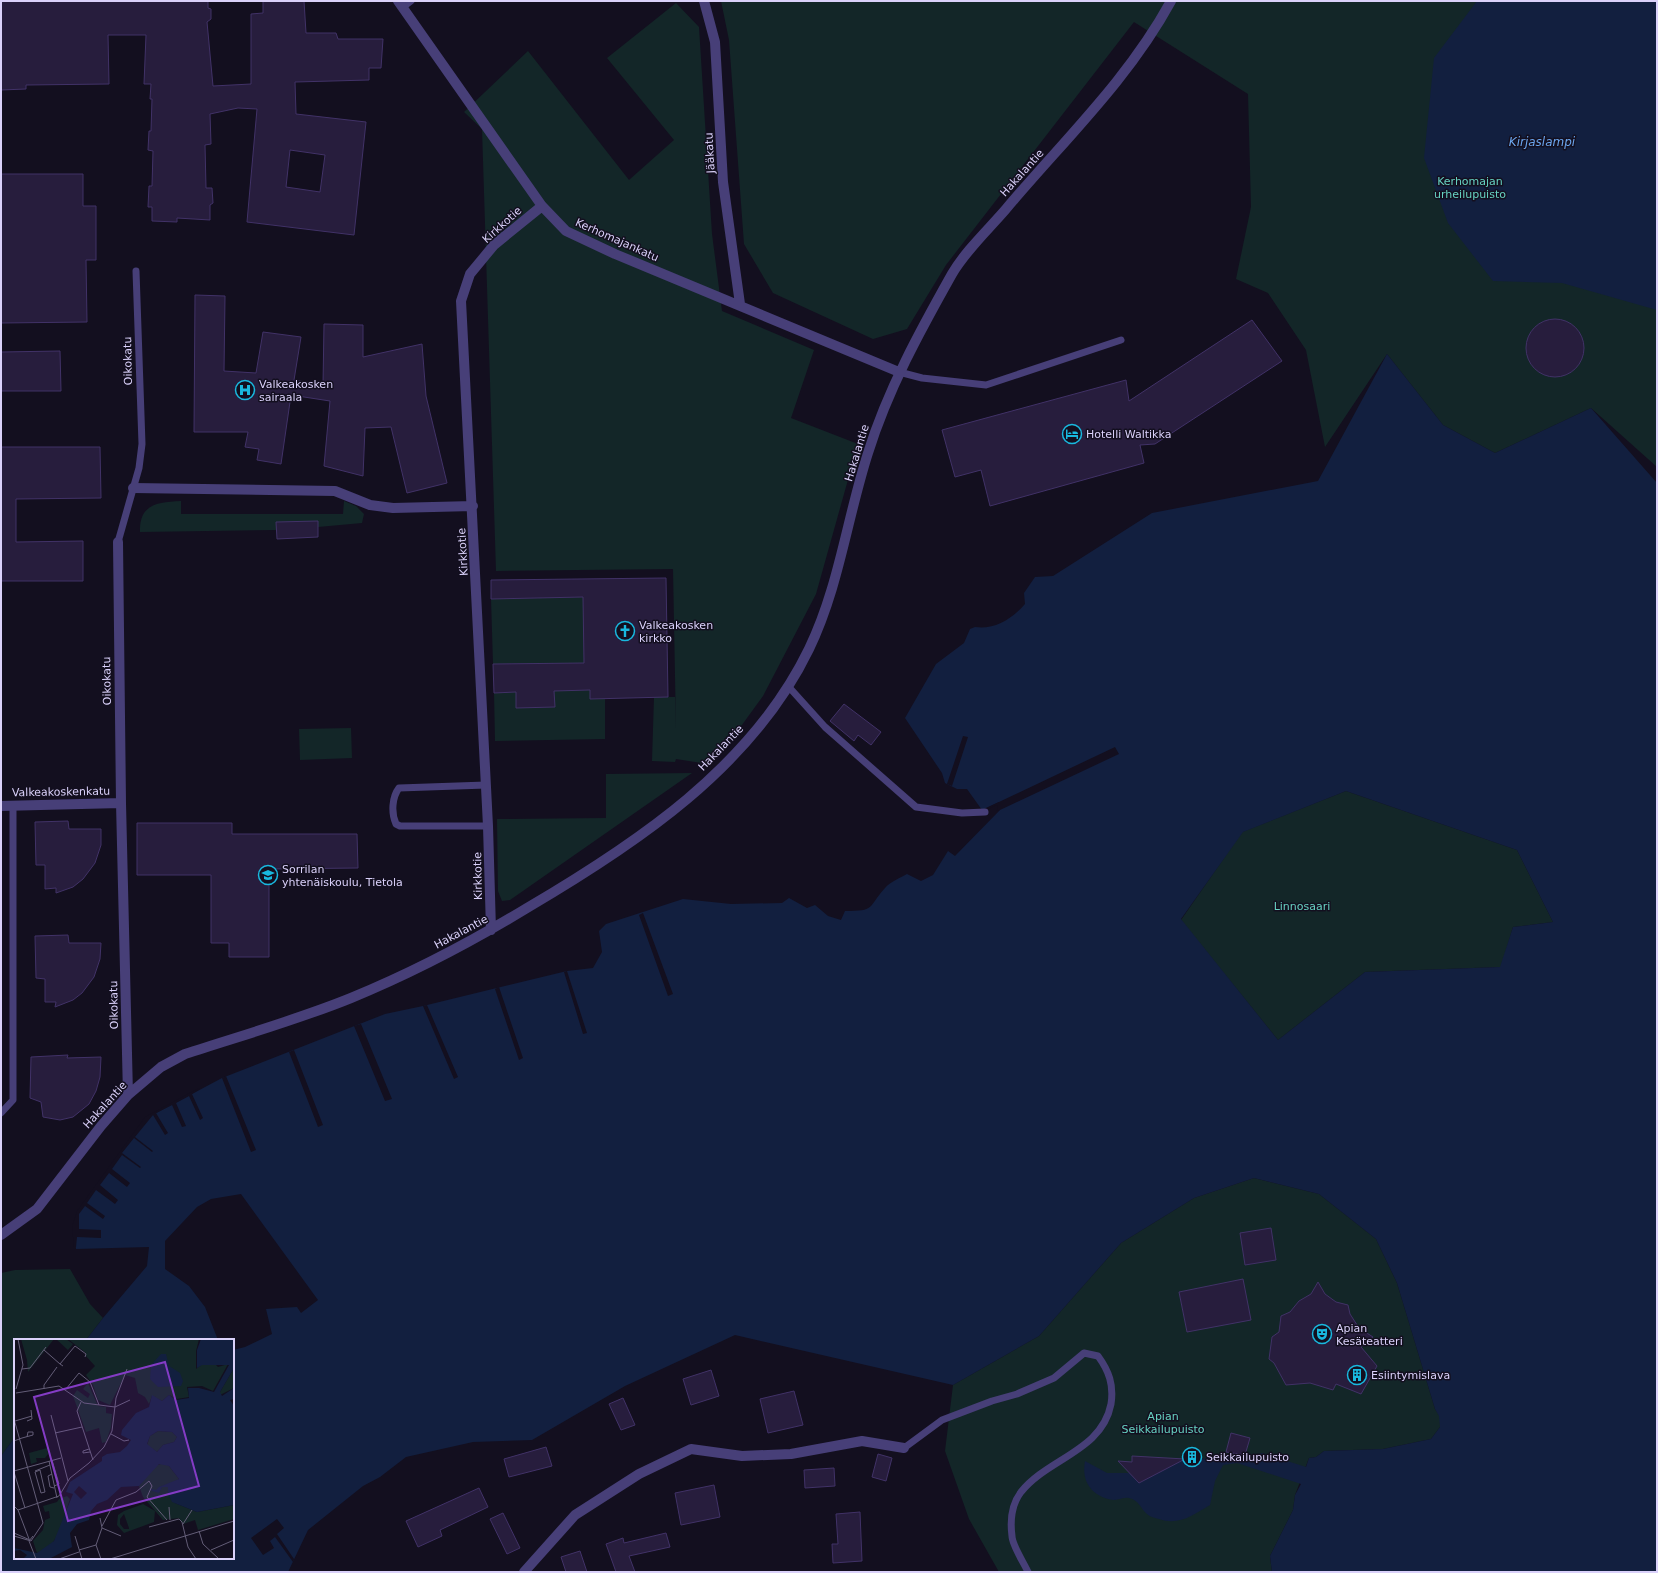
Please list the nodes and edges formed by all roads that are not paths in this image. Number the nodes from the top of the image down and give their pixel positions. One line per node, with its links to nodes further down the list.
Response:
1 (704, 1): 6 (street, Jääkatu)
2 (1171, 1): 8 (street, Hakalantie)
3 (404, 3): 4 (street, Kerhomajankatu)
4 (542, 206): 6 (street, Kerhomajankatu); 10 (street, Kirkkotie)
5 (136, 271): 9 (lane, Oikokatu)
6 (740, 304): 8 (street, Kerhomajankatu)
7 (1121, 340): 8 (lane)
8 (899, 372): 12 (street, Hakalantie)
9 (133, 488): 10 (street); 11 (lane, Oikokatu)
10 (473, 506): 13 (street, Kirkkotie)
11 (118, 542): 14 (street, Oikokatu)
12 (788, 686): 17 (lane); 19 (street, Hakalantie)
13 (486, 785): 18 (street, Kirkkotie); 18 (lane)
14 (121, 803): 15 (street, Valkeakoskenkatu); 20 (street, Oikokatu)
15 (13, 805): 16 (street, Valkeakoskenkatu); 21 (lane)
16 (1, 806)
17 (985, 812)
18 (488, 826): 19 (street, Kirkkotie)
19 (491, 930): 20 (street, Hakalantie)
20 (128, 1095): 22 (street, Hakalantie)
21 (1, 1113)
22 (1, 1235)
23 (904, 1448): 24 (street); 25 (lane)
24 (524, 1572)
25 (1028, 1572)

